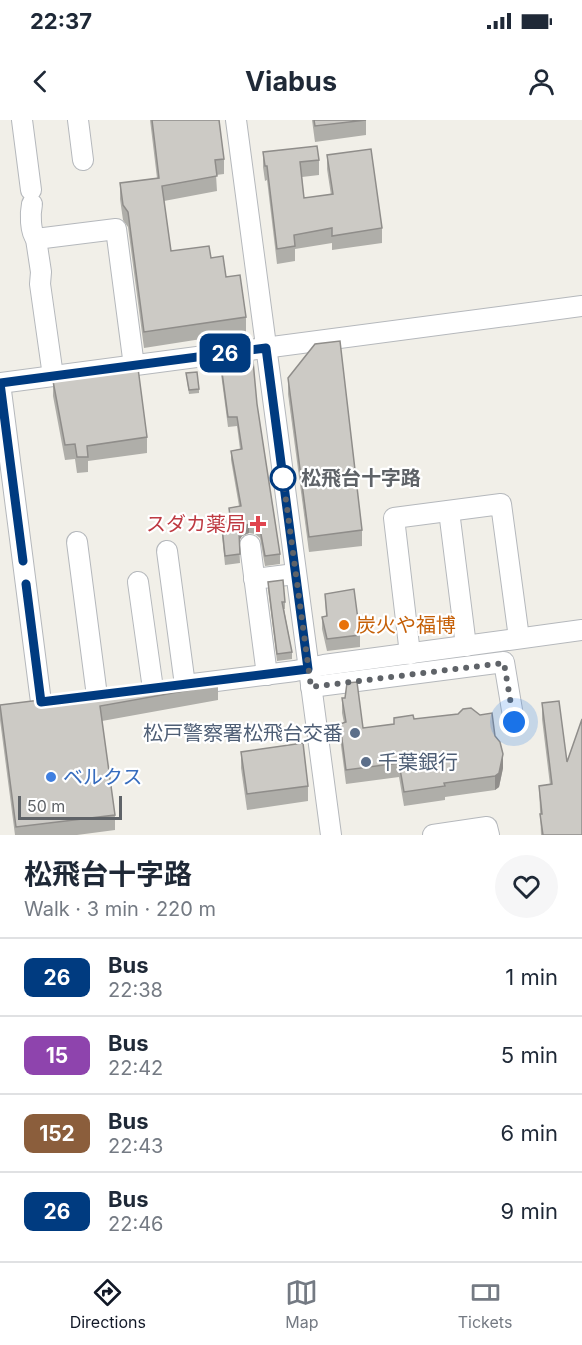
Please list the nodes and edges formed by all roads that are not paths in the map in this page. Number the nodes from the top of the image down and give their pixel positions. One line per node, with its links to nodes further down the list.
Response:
1 (22, 120): 5 (street)
2 (78, 120): 4 (street)
3 (236, 120): 7 (street)
4 (83, 160)
5 (36, 239): 8 (street); 9 (street)
6 (582, 306): 7 (street)
7 (266, 348): 8 (street); 15 (street)
8 (134, 366): 9 (street)
9 (53, 376): 10 (street)
10 (0, 383): 27 (street)
11 (449, 511): 19 (street); 20 (street); 21 (street)
12 (76, 542): 26 (street)
13 (250, 544): 16 (street)
14 (167, 551): 24 (street)
15 (296, 574): 16 (street); 23 (street)
16 (254, 579): 22 (street)
17 (138, 582): 25 (street)
18 (582, 630): 19 (street)
19 (519, 638): 20 (street)
20 (466, 646): 21 (street)
21 (410, 654): 23 (street)
22 (267, 675): 23 (street); 24 (street)
23 (310, 678): 29 (street); 30 (street)
24 (185, 685): 25 (street)
25 (153, 689): 26 (street)
26 (97, 696): 27 (street)
27 (41, 702): 28 (street)
28 (20, 705)
29 (514, 722)
30 (330, 835)
31 (433, 835): 32 (street)
32 (489, 835)

